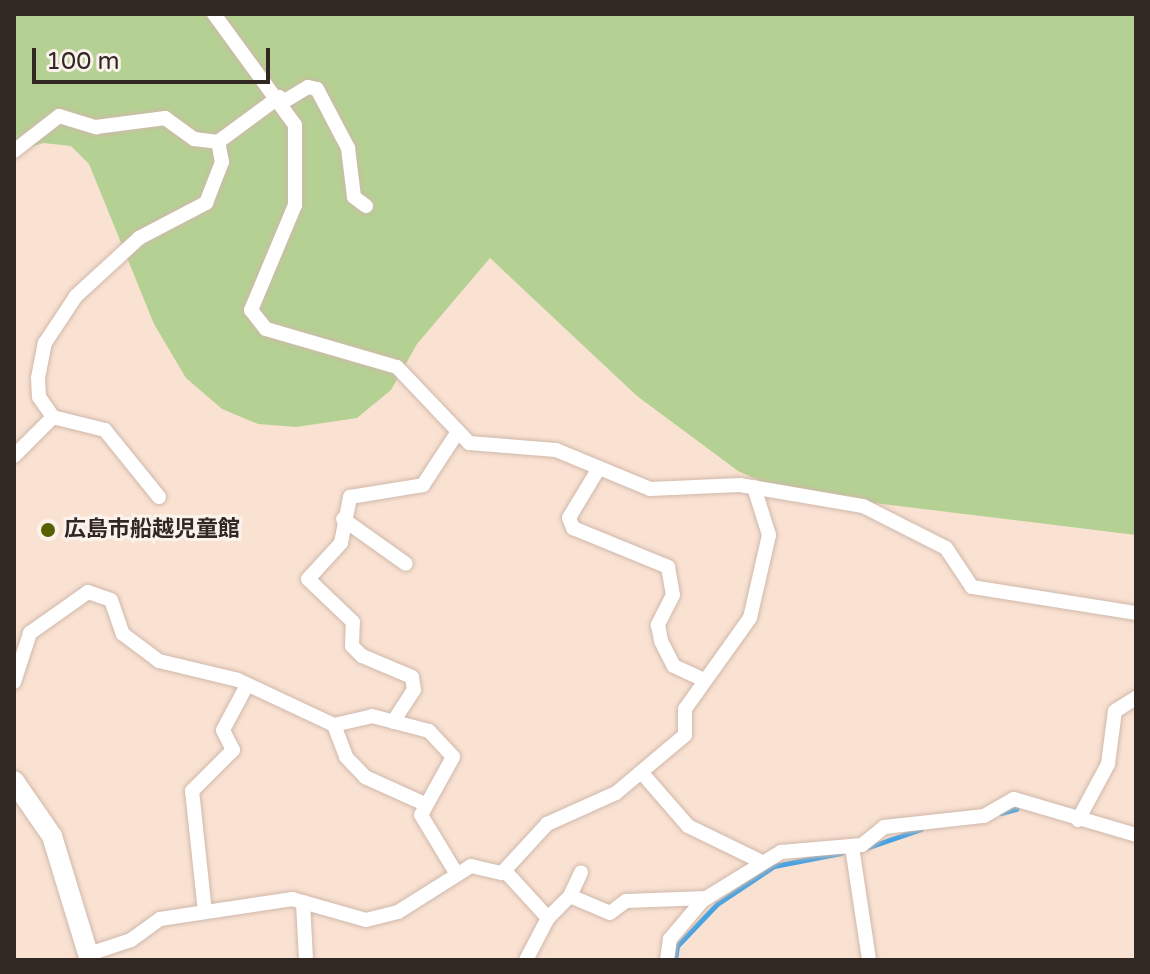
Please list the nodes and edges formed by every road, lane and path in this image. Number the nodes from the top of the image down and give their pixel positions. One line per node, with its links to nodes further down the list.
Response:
1 (214, 14): 2 (street)
2 (281, 100): 3 (street); 5 (street); 7 (street)
3 (218, 142): 4 (street); 6 (street)
4 (14, 151)
5 (366, 206)
6 (53, 417): 8 (street); 11 (street)
7 (457, 433): 9 (street); 12 (street)
8 (14, 456)
9 (599, 468): 10 (street); 15 (street)
10 (754, 487): 14 (street); 15 (street)
11 (159, 497)
12 (343, 519): 13 (street); 19 (street)
13 (406, 564)
14 (1136, 613)
15 (702, 679): 21 (street)
16 (14, 682): 17 (street)
17 (247, 685): 20 (street); 34 (street)
18 (1136, 698): 24 (street)
19 (393, 722): 20 (street); 23 (street)
20 (334, 725): 23 (street)
21 (642, 773): 27 (street); 28 (street)
22 (14, 781): 36 (main road)
23 (425, 804): 30 (street)
24 (1078, 820): 25 (street); 26 (street)
25 (1136, 835)
26 (852, 847): 27 (street); 40 (street)
27 (760, 861): 32 (street)
28 (505, 871): 30 (street); 35 (street)
29 (581, 872): 31 (street)
30 (456, 873): 33 (street)
31 (570, 896): 32 (street); 35 (street)
32 (707, 898): 39 (street)
33 (303, 902): 34 (street); 37 (street)
34 (205, 912): 36 (street)
35 (548, 918): 38 (street)
36 (83, 958)
37 (306, 960)
38 (528, 960)
39 (667, 960)
40 (869, 960)

